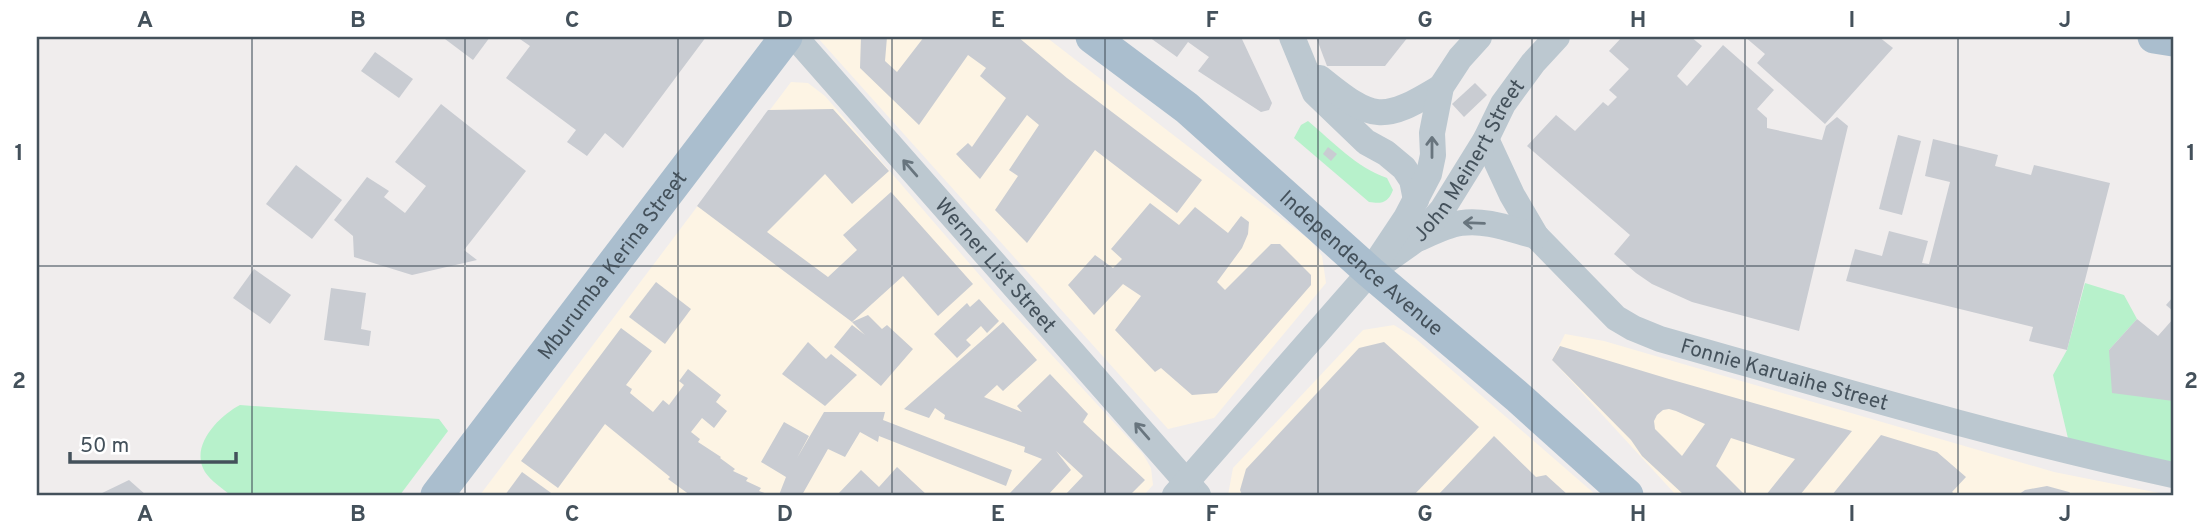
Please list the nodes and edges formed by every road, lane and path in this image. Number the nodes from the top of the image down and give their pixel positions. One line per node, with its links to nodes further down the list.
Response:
1 (786, 37): 18 (main road, Mburumba Kerina Street)
2 (795, 37): 17 (street, Werner List Street, one-way to 2)
3 (1091, 37): 15 (main road, Independence Avenue)
4 (1292, 37): 9 (street)
5 (1479, 37): 10 (street, John Meinert Street)
6 (1557, 37): 11 (street, John Meinert Street)
7 (2154, 37): 8 (main road)
8 (2173, 40)
9 (1303, 64): 10 (street); 12 (street)
10 (1441, 88): 12 (street, John Meinert Street, one-way to 10)
11 (1486, 139): 13 (street, Fonnie Karuaihe Street); 14 (street, John Meinert Street)
12 (1416, 200): 15 (street, John Meinert Street)
13 (1536, 236): 14 (street, one-way to 14); 16 (street, Fonnie Karuaihe Street)
14 (1414, 241): 15 (street, John Meinert Street)
15 (1370, 272): 17 (street, John Meinert Street); 19 (main road, Independence Avenue)
16 (2165, 481)
17 (1186, 491)
18 (437, 495)
19 (1627, 495)

